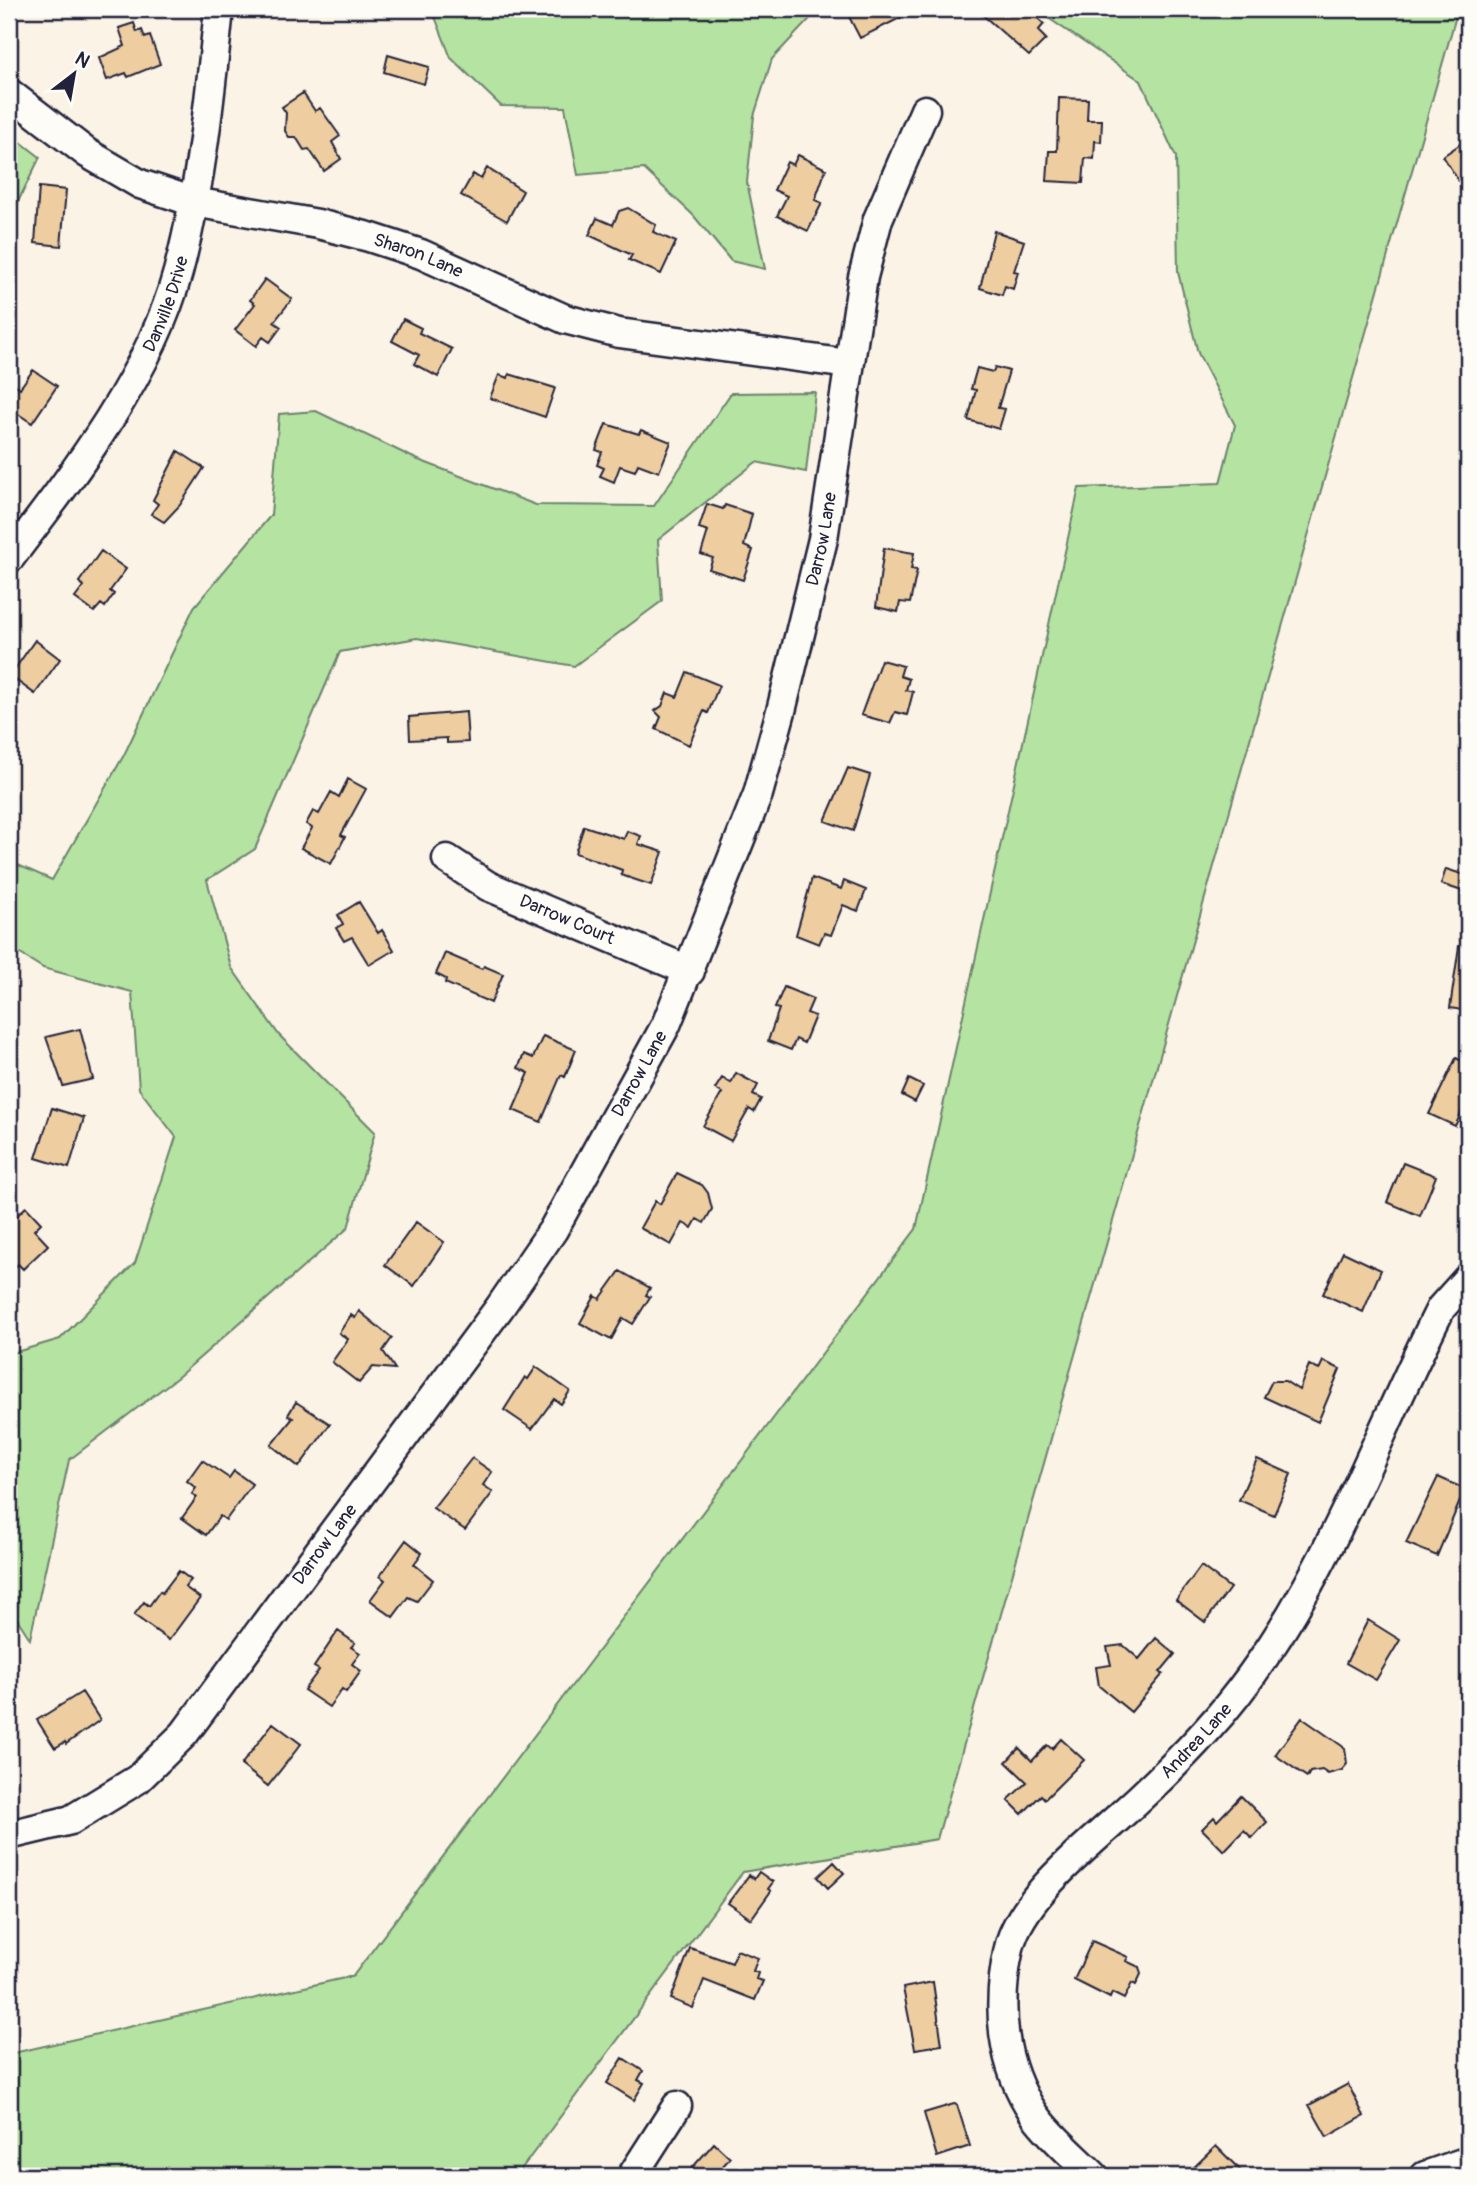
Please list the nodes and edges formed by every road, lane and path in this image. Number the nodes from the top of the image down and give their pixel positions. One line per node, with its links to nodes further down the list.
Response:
1 (219, 9): 4 (street, Danville Drive)
2 (9, 93): 4 (street, Sharon Lane)
3 (925, 110): 5 (street, Darrow Lane)
4 (194, 202): 5 (street, Sharon Lane); 6 (street, Danville Drive)
5 (849, 364): 8 (street, Darrow Lane)
6 (9, 559)
7 (447, 859): 8 (street, Darrow Court)
8 (690, 971): 10 (street, Darrow Lane)
9 (1468, 1278): 15 (street, Andrea Lane)
10 (9, 1835)
11 (677, 2106): 14 (street)
12 (1468, 2161): 13 (street)
13 (1432, 2175)
14 (632, 2176)
15 (1094, 2176)

